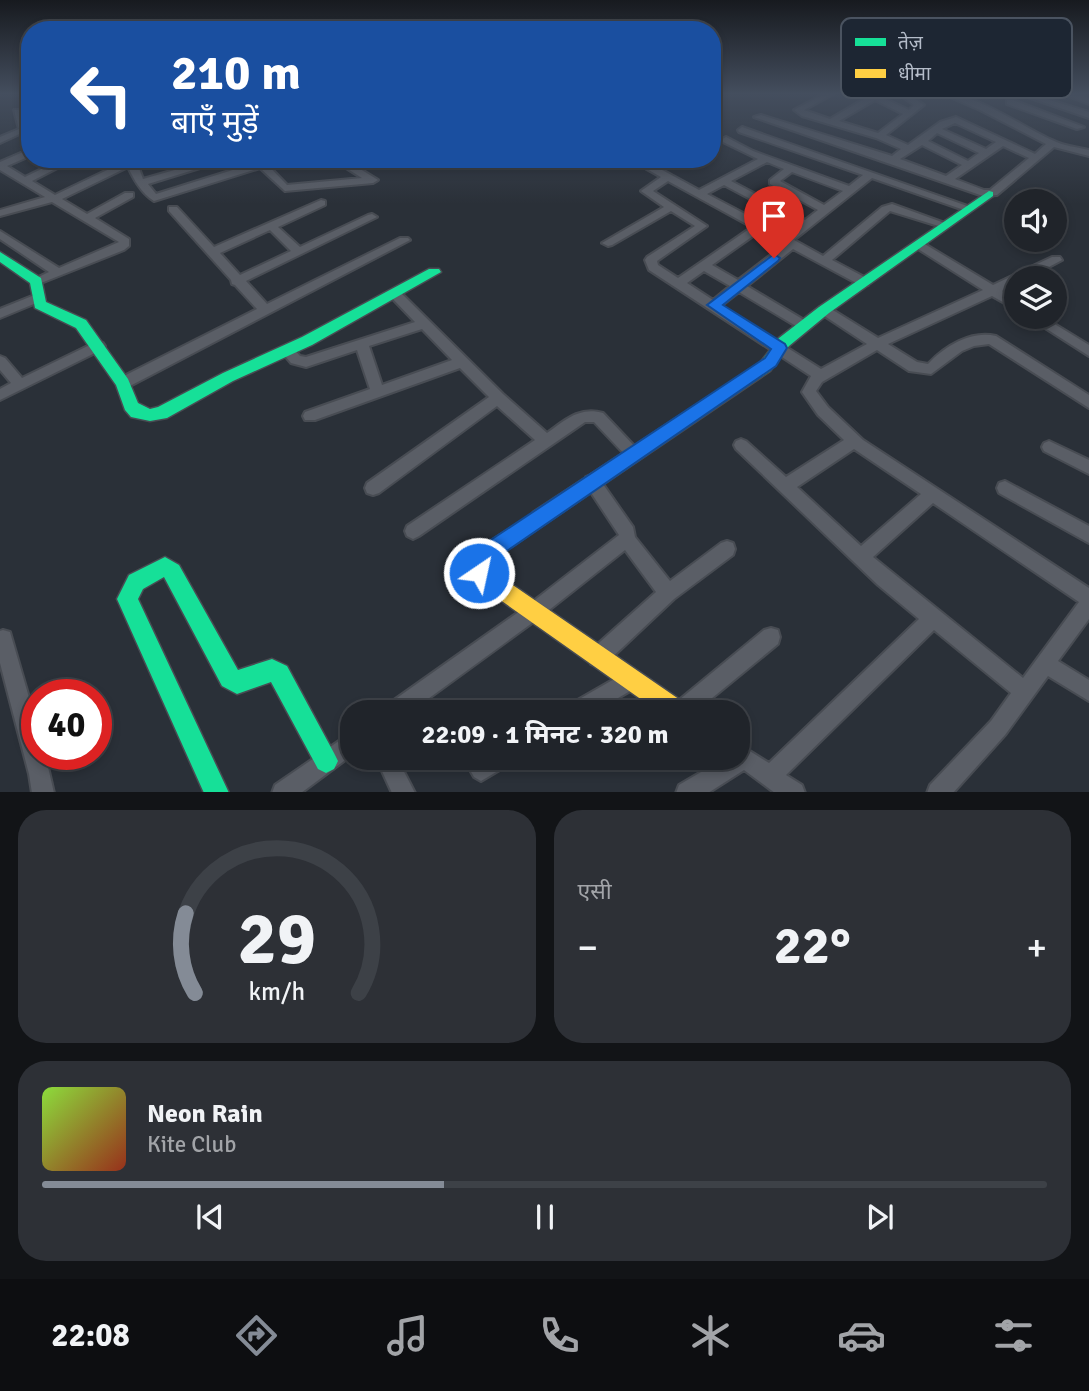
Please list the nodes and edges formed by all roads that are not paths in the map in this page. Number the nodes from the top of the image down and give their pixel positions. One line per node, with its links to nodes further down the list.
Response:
1 (21, 131): 13 (street)
2 (745, 131): 18 (street)
3 (802, 131): 11 (street)
4 (861, 131): 12 (street)
5 (886, 131): 12 (street)
6 (936, 131): 15 (street)
7 (939, 131): 20 (street)
8 (978, 131): 16 (street)
9 (1029, 131): 17 (street)
10 (1074, 131): 17 (street)
11 (805, 132): 18 (street); 25 (street)
12 (879, 136): 19 (street)
13 (0, 140)
14 (726, 140): 24 (street)
15 (921, 141): 19 (street); 26 (street)
16 (1002, 143): 20 (street); 23 (street)
17 (1055, 144): 21 (street); 23 (street)
18 (790, 146): 37 (street)
19 (908, 148): 25 (street)
20 (986, 153): 26 (street)
21 (1089, 153)
22 (21, 156): 27 (street)
23 (1034, 157): 45 (street)
24 (766, 159): 36 (street); 41 (street)
25 (895, 162): 37 (street); 39 (street)
26 (969, 165): 39 (street)
27 (0, 166): 40 (street)
28 (52, 168): 40 (street)
29 (117, 168): 47 (street)
30 (136, 168): 42 (street)
31 (193, 168): 42 (street)
32 (242, 168): 42 (street)
33 (264, 168): 34 (street)
34 (352, 168)
35 (651, 168): 38 (street)
36 (790, 168): 43 (street); 52 (street)
37 (875, 176): 43 (street); 50 (street)
38 (668, 177): 44 (street); 49 (street)
39 (947, 180): 45 (street)
40 (25, 181): 47 (street)
41 (724, 181): 44 (street); 56 (street)
42 (141, 183)
43 (851, 190): 52 (street)
44 (699, 194): 59 (street)
45 (989, 194): 50 (street)
46 (129, 195): 55 (street)
47 (55, 198): 53 (street); 55 (street)
48 (321, 203): 58 (street)
49 (671, 207): 62 (street); 77 (street)
50 (968, 208): 57 (street)
51 (173, 209): 66 (street)
52 (825, 210): 56 (street)
53 (0, 214)
54 (372, 217): 65 (street)
55 (88, 218): 72 (street)
56 (807, 225): 63 (street)
57 (945, 225): 64 (street); 69 (street)
58 (271, 226): 65 (street); 66 (street)
59 (759, 227): 63 (street); 70 (street)
60 (0, 234): 72 (street)
61 (404, 240): 85 (street)
62 (608, 243)
63 (788, 243): 69 (street); 78 (street)
64 (919, 245): 76 (street); 80 (street)
65 (298, 251): 75 (street)
66 (211, 253): 75 (street)
67 (0, 256): 74 (street)
68 (1056, 260): 71 (street)
69 (824, 261): 76 (street)
70 (703, 265): 77 (street); 78 (street)
71 (1044, 266)
72 (58, 272): 74 (street)
73 (434, 272): 81 (street)
74 (36, 281): 82 (street)
75 (236, 281): 85 (street)
76 (864, 282): 86 (street)
77 (679, 283): 84 (street)
78 (738, 286): 84 (street); 89 (street)
79 (1004, 286): 80 (street)
80 (993, 291): 83 (street); 91 (street)
81 (395, 294): 88 (street); 95 (street)
82 (37, 298): 87 (street); 93 (street)
83 (1004, 298)
84 (714, 305): 94 (street)
85 (266, 310): 100 (street)
86 (824, 310): 89 (street); 91 (street)
87 (0, 314)
88 (425, 324): 92 (street); 98 (street)
89 (805, 326): 94 (street)
90 (1053, 329): 96 (street)
91 (877, 344): 99 (street); 105 (street)
92 (362, 345): 95 (street); 102 (street)
93 (99, 346): 100 (street); 101 (street)
94 (779, 348): 99 (street); 111 (street)
95 (288, 351): 100 (street)
96 (1089, 351)
97 (0, 360): 101 (street)
98 (462, 362): 102 (street); 104 (street)
99 (821, 376): 108 (street)
100 (123, 383)
101 (20, 385): 103 (street)
102 (378, 392): 106 (street)
103 (0, 394)
104 (498, 398): 107 (street); 115 (street)
105 (1089, 402)
106 (310, 416)
107 (546, 441): 111 (street); 118 (street)
108 (858, 444): 114 (street); 117 (street)
109 (741, 445): 114 (street)
110 (1049, 447): 112 (street)
111 (634, 455): 113 (street)
112 (1089, 467)
113 (593, 482): 120 (street); 126 (street)
114 (786, 486): 122 (street)
115 (373, 488)
116 (1005, 488): 119 (street)
117 (931, 495): 122 (street); 124 (street)
118 (413, 531)
119 (1089, 535)
120 (627, 539): 123 (street); 126 (street)
121 (727, 549): 123 (street)
122 (861, 557): 127 (street)
123 (668, 593): 130 (street)
124 (1089, 598)
125 (1089, 604): 131 (street)
126 (533, 612): 130 (street); 135 (street)
127 (933, 618): 134 (street); 144 (street)
128 (771, 637): 138 (street)
129 (3, 639): 145 (street)
130 (598, 657): 132 (street)
131 (1045, 664): 133 (street); 134 (street)
132 (630, 680): 136 (street); 137 (street)
133 (1089, 691)
134 (1025, 692): 151 (street)
135 (411, 700)
136 (596, 700)
137 (661, 700)
138 (694, 700)
139 (340, 751): 140 (street)
140 (326, 761): 146 (street); 147 (street)
141 (750, 762): 144 (street)
142 (392, 770): 148 (street)
143 (720, 770): 149 (street)
144 (770, 776): 150 (street)
145 (43, 792)
146 (217, 792)
147 (285, 792)
148 (403, 792)
149 (688, 792)
150 (793, 792)
151 (939, 792)

